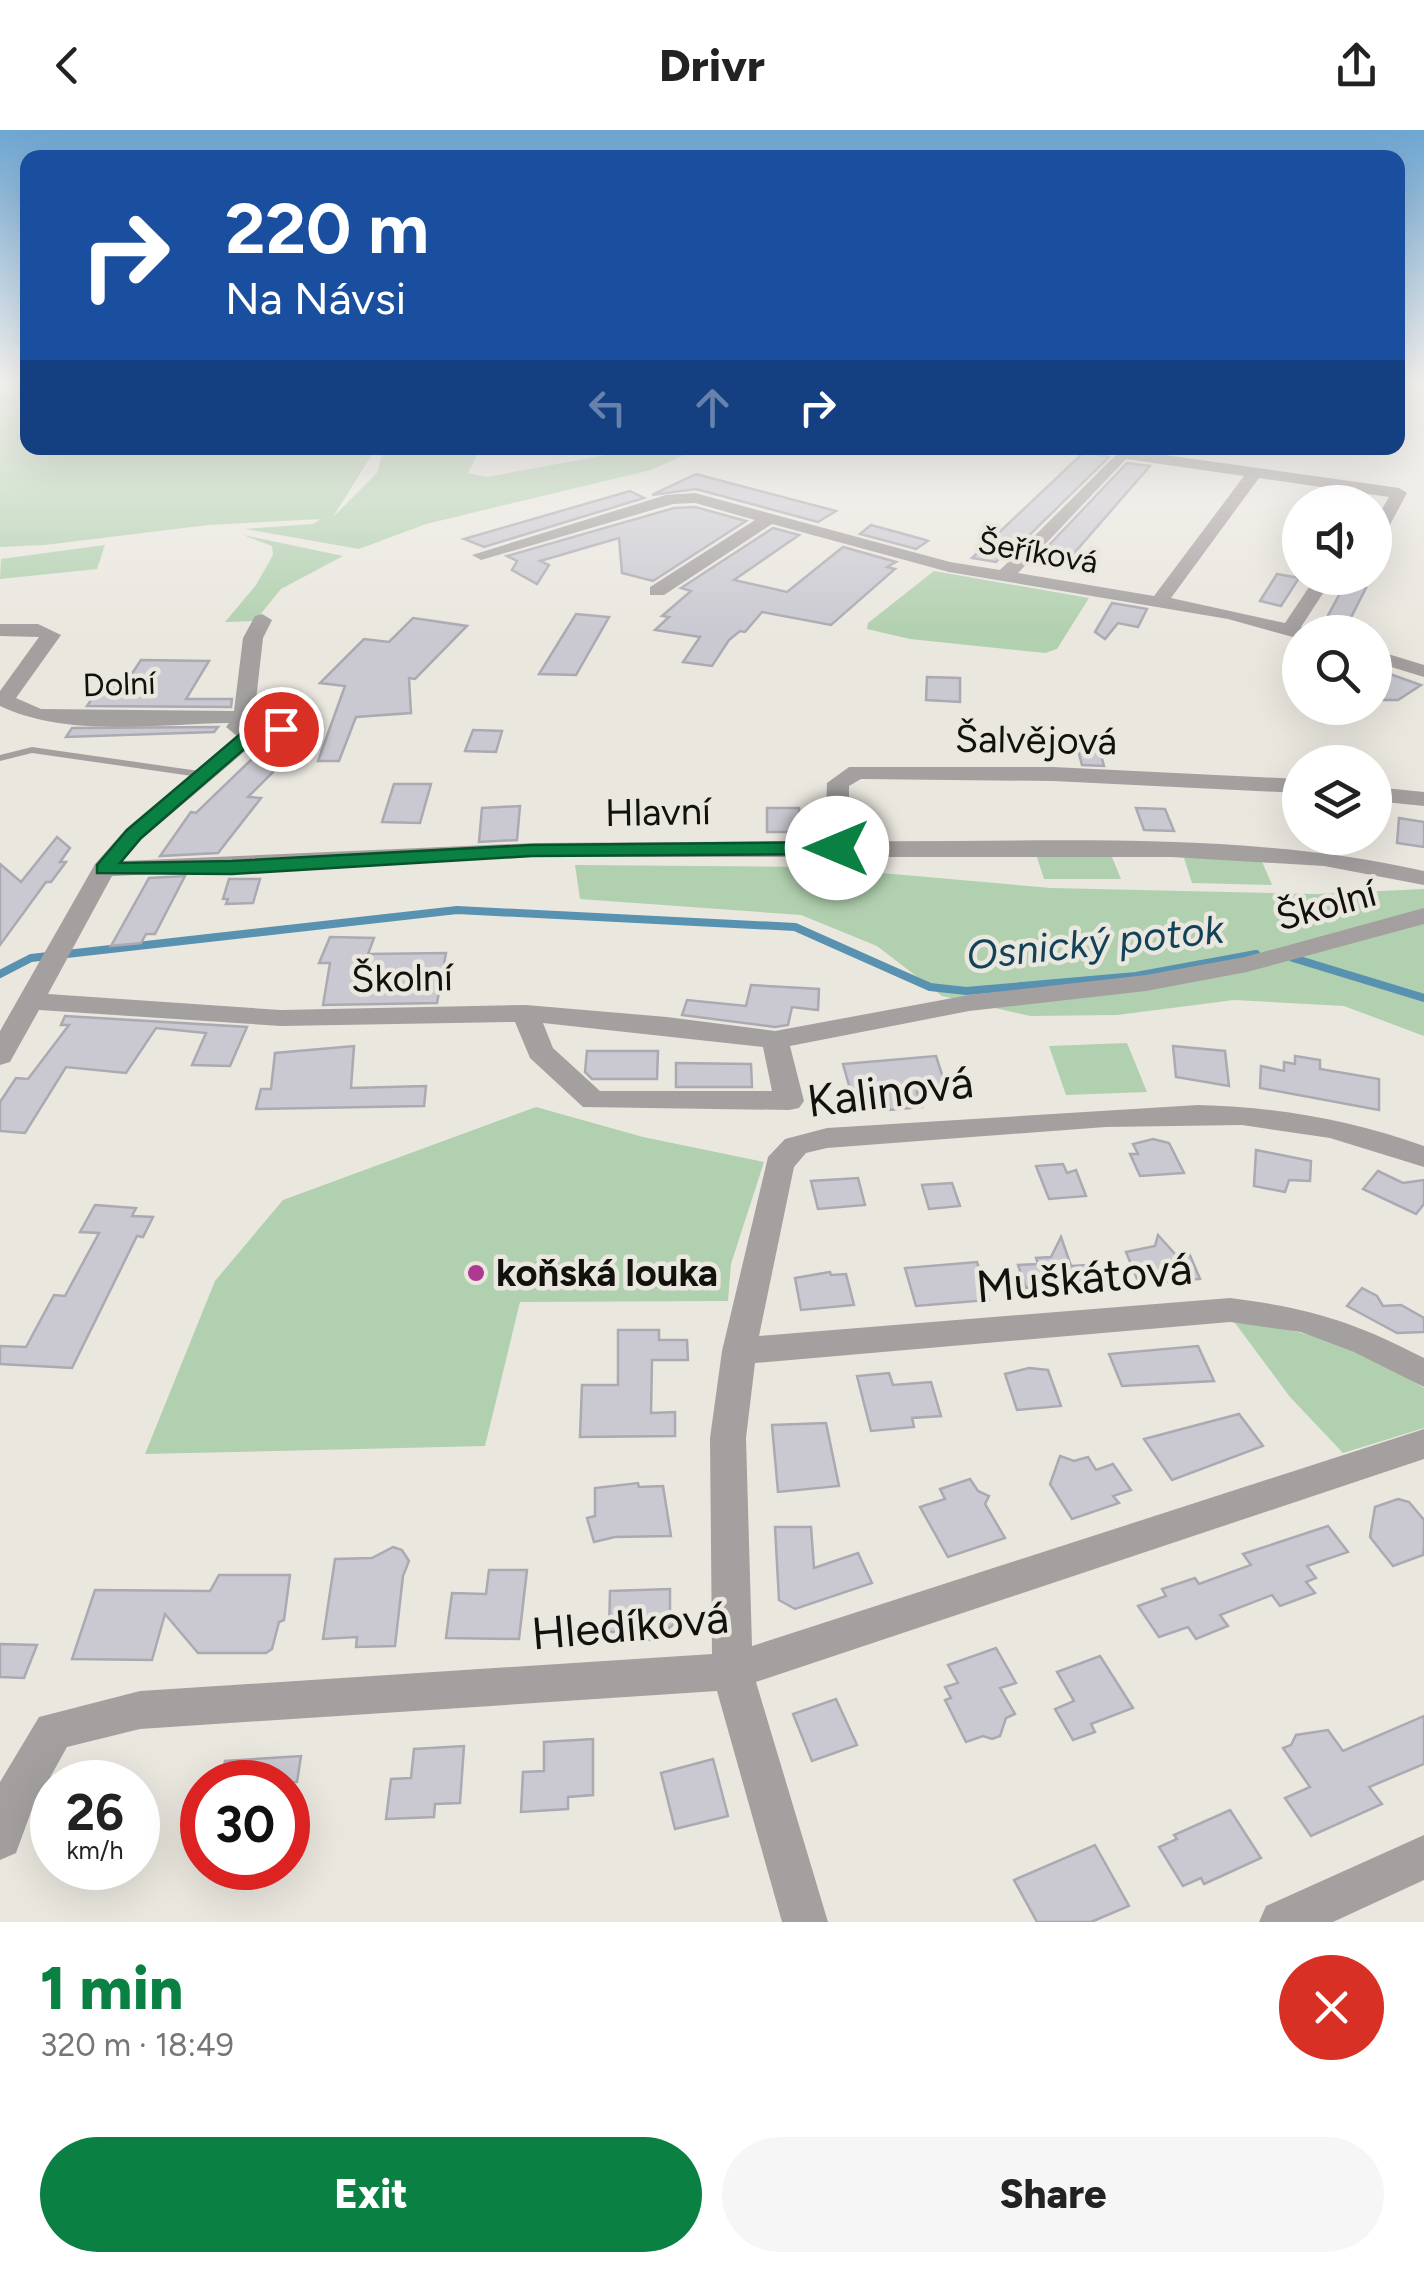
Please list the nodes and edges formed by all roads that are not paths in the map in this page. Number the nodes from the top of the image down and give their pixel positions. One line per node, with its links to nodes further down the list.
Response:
1 (1110, 467): 7 (street)
2 (1211, 467): 3 (street)
3 (1256, 473): 4 (street); 9 (street)
4 (1342, 485)
5 (768, 518): 6 (street, Šeříková); 7 (street, Šeříková); 8 (street)
6 (481, 555)
7 (1004, 576): 9 (street, Šeříková)
8 (657, 591)
9 (1158, 602): 11 (street, Šeříková)
10 (262, 620): 16 (street)
11 (1282, 628)
12 (0, 630): 15 (street)
13 (1392, 661): 14 (street)
14 (1424, 671)
15 (2, 698): 16 (street, Dolní)
16 (248, 725): 18 (street)
17 (0, 758): 18 (lane)
18 (206, 774): 23 (street)
19 (1282, 785): 22 (street, Šalvějová)
20 (1392, 796): 21 (street)
21 (1424, 799)
22 (837, 848): 23 (street, Hlavní); 24 (street, Hlavní)
23 (104, 869): 27 (street)
24 (1424, 878)
25 (1424, 916): 28 (street, Školní)
26 (526, 1013): 27 (street, Školní); 28 (street, Školní); 28 (street)
27 (16, 1017): 29 (street)
28 (774, 1040)
29 (0, 1056)
30 (1424, 1156): 31 (street, Kalinová)
31 (739, 1351): 32 (street, Muškátová); 34 (street, Kalinová)
32 (1424, 1374)
33 (1424, 1444): 34 (street, Hledíková)
34 (732, 1671): 35 (street, Hledíková); 37 (street, Kalinová)
35 (0, 1838)
36 (1424, 1857): 38 (street)
37 (805, 1922)
38 (1282, 1922)

